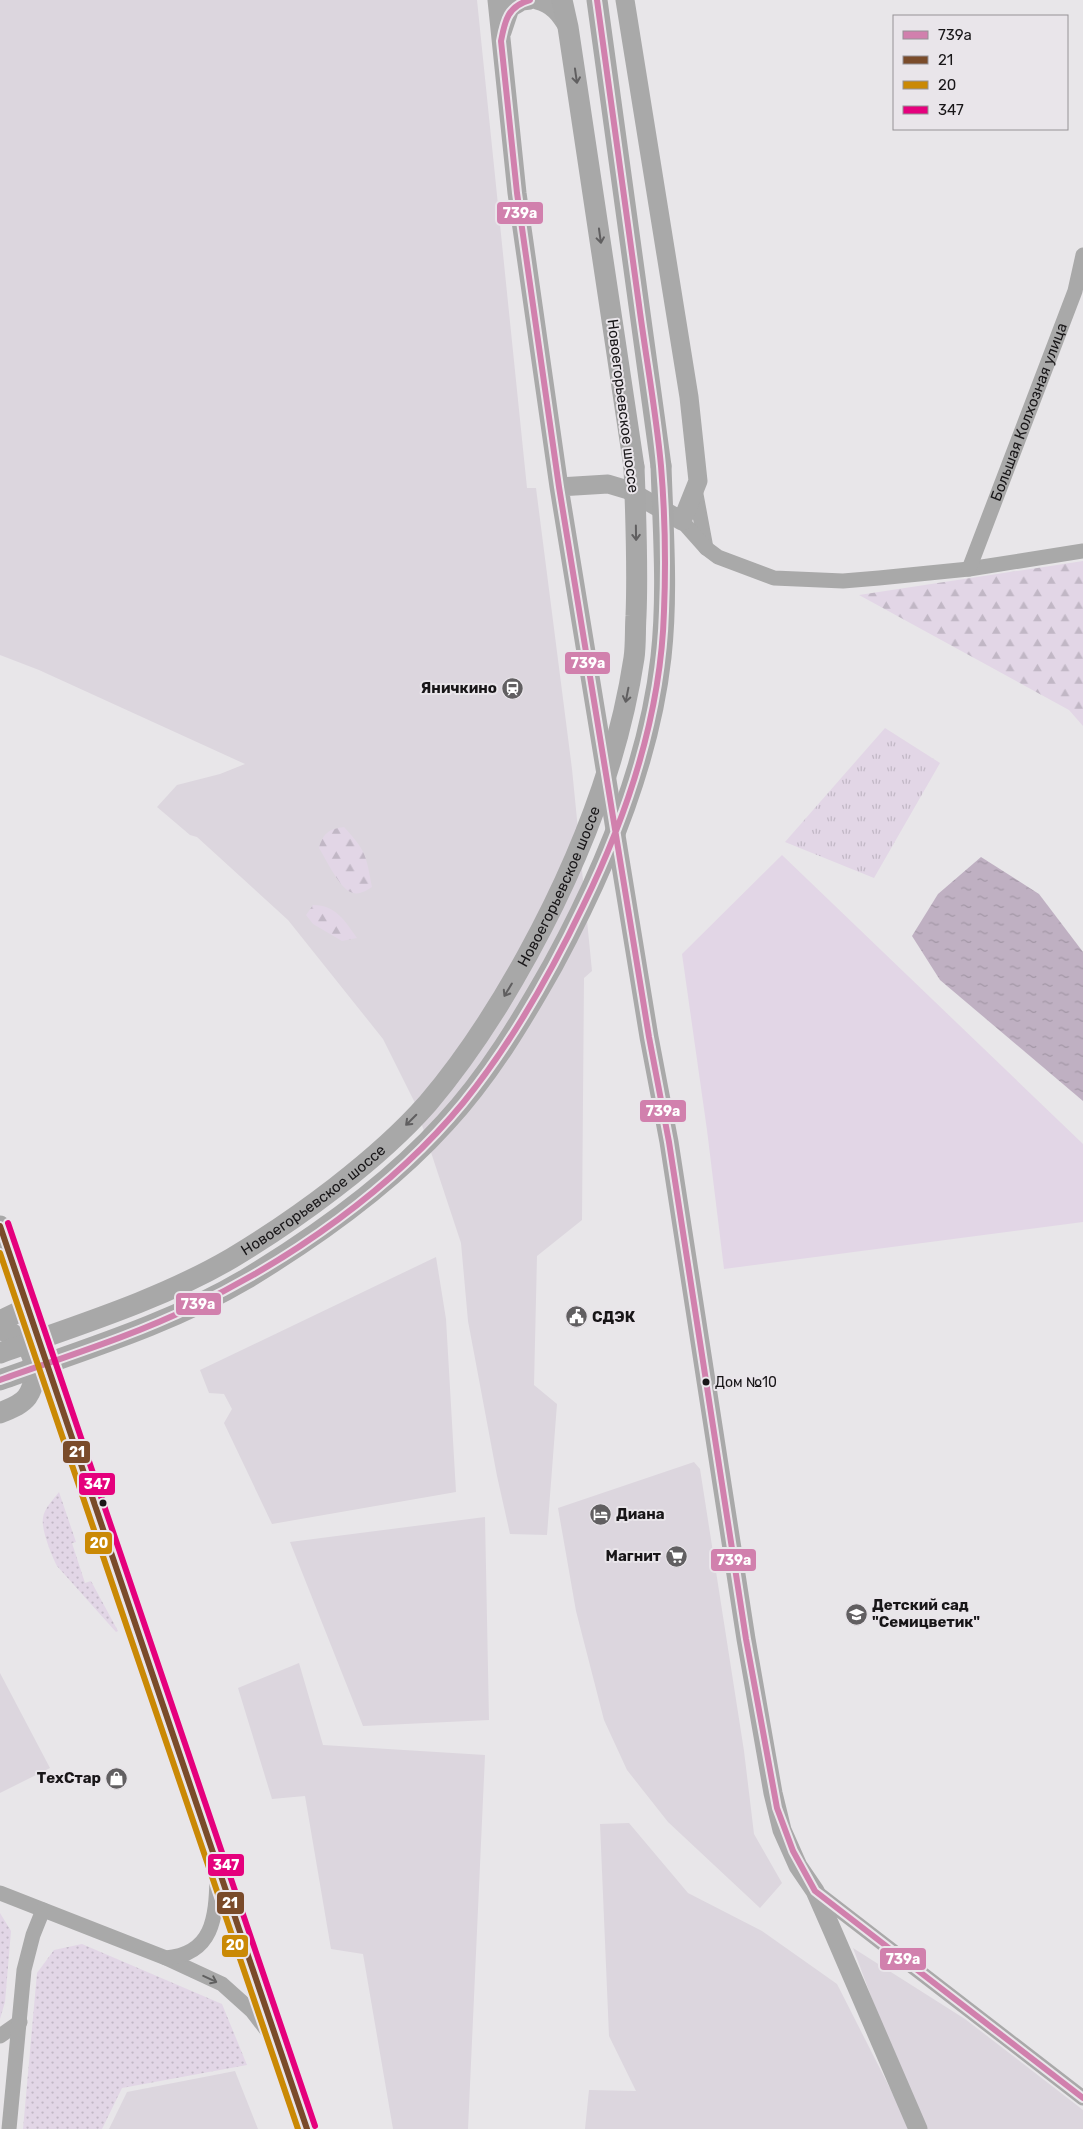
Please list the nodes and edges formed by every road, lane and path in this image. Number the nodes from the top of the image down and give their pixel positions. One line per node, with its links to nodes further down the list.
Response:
1 (497, 0): 8 (street)
2 (530, 0): 8 (street)
3 (537, 0): 7 (street)
4 (562, 0): 7 (main road, Новоегорьевское шоссе)
5 (597, 0): 21 (main road, Новоегорьевское шоссе, bridge)
6 (625, 0): 11 (street)
7 (568, 27): 20 (main road, Новоегорьевское шоссе, one-way to 20, bridge)
8 (501, 40): 10 (street)
9 (1083, 255): 15 (street, Большая Колхозная улица)
10 (559, 487): 12 (street); 25 (street)
11 (695, 489): 12 (street); 13 (street)
12 (682, 521): 13 (street)
13 (706, 548): 15 (street)
14 (1083, 551): 15 (street)
15 (969, 569)
16 (0, 1226): 17 (main road)
17 (27, 1308): 18 (main road); 22 (main road)
18 (0, 1321)
19 (0, 1330): 23 (main road)
20 (0, 1353)
21 (0, 1380)
22 (57, 1395): 23 (main road); 24 (main road)
23 (0, 1414)
24 (217, 1866): 28 (street); 31 (main road)
25 (815, 1891): 32 (street); 35 (street)
26 (0, 1893): 27 (street)
27 (43, 1910): 28 (street); 29 (street)
28 (166, 1958): 31 (street, one-way to 31)
29 (20, 2022): 30 (street); 33 (street)
30 (0, 2036)
31 (283, 2058): 34 (main road)
32 (1083, 2098)
33 (9, 2129)
34 (307, 2129)
35 (918, 2129)

